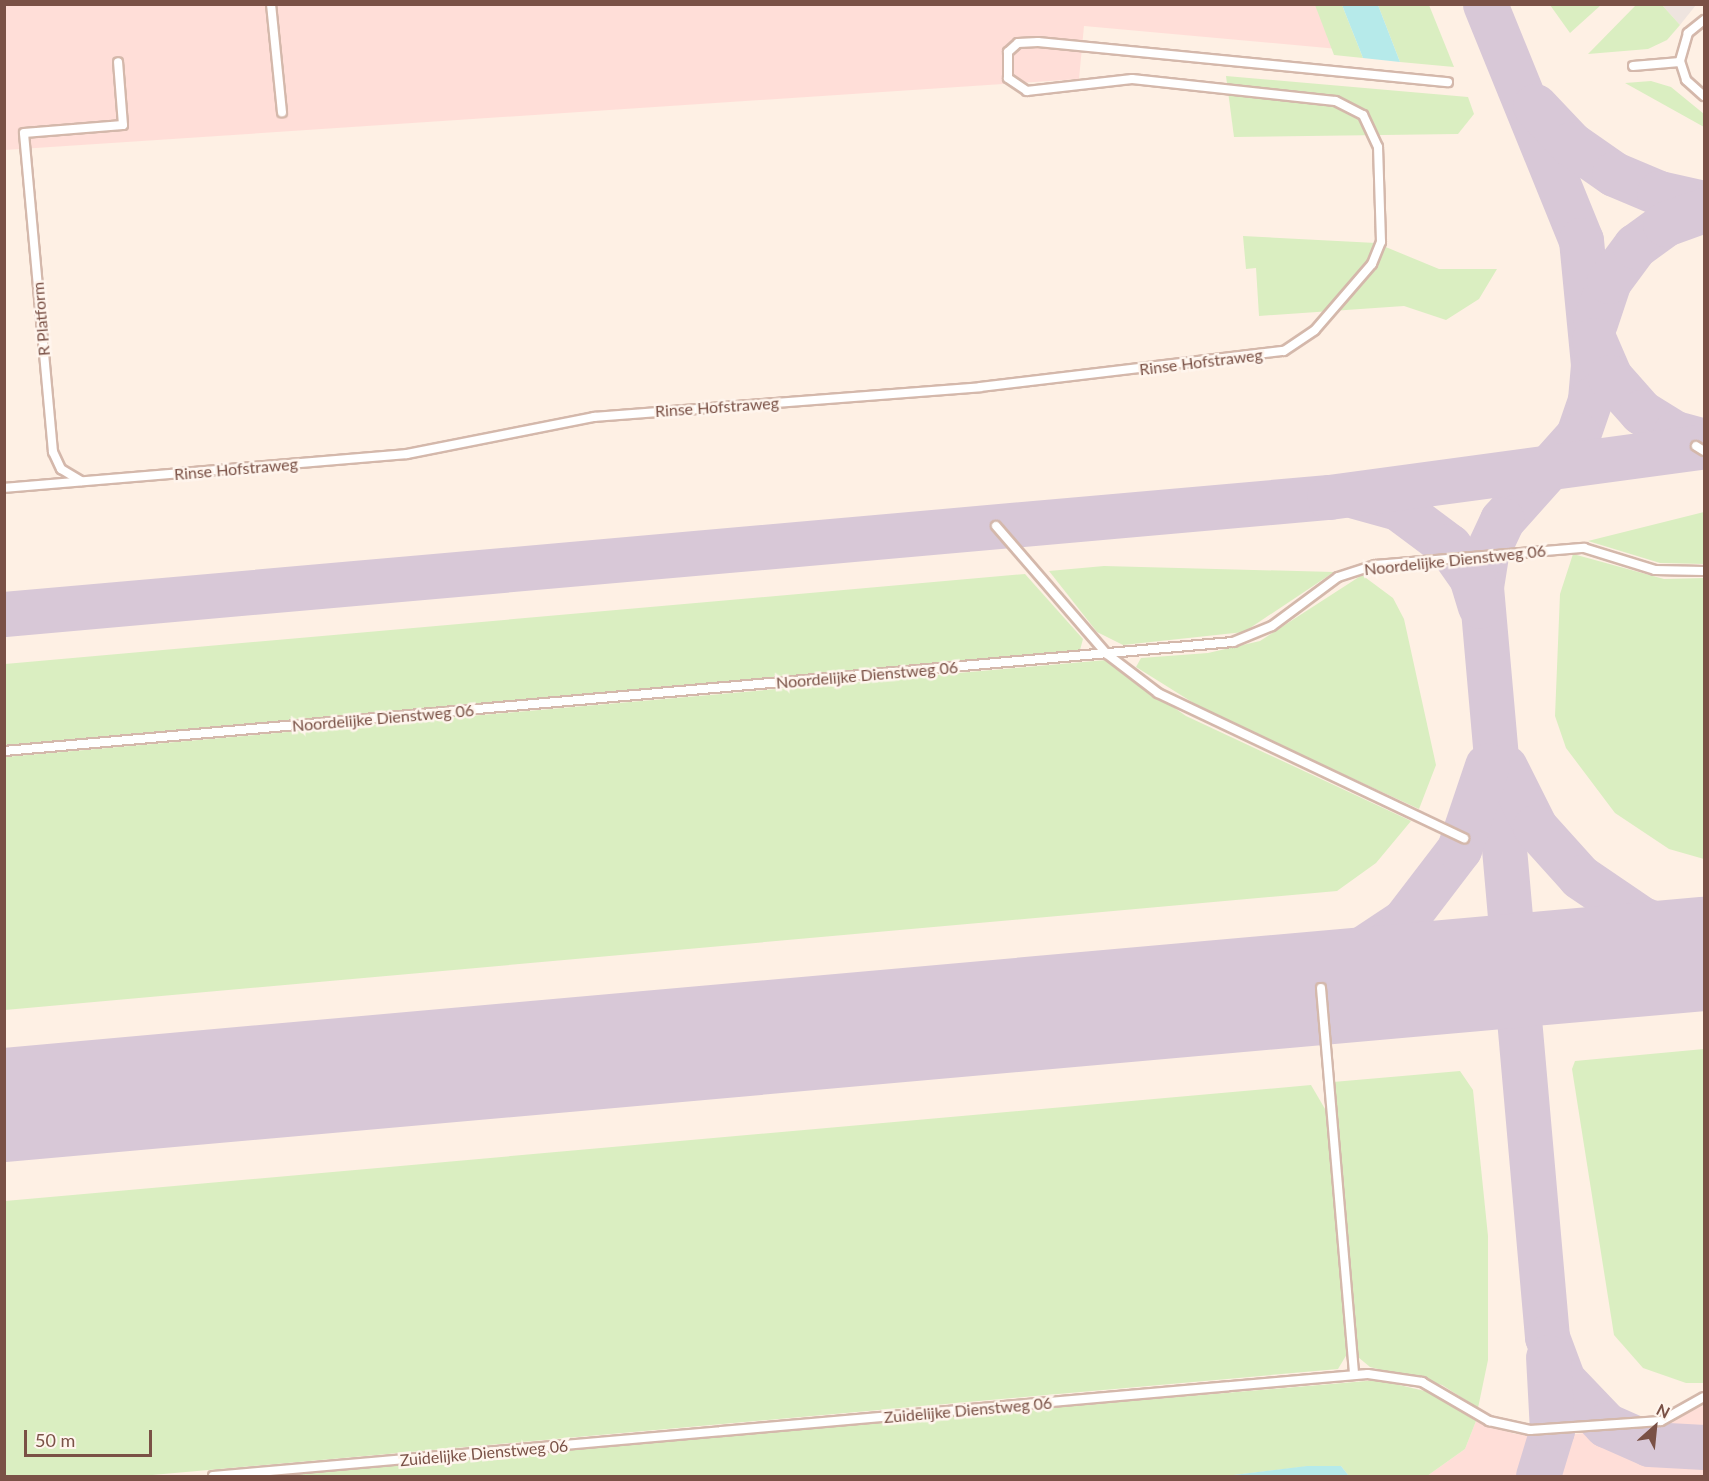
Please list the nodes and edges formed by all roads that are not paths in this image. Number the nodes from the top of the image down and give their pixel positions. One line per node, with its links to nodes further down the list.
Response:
1 (271, 4): 8 (lane)
2 (1704, 20): 4 (lane)
3 (118, 62): 11 (lane, R Platform)
4 (1680, 62): 5 (lane); 7 (lane)
5 (1633, 66)
6 (1448, 82): 11 (lane, Rinse Hofstraweg)
7 (1704, 96)
8 (282, 112)
9 (1696, 446): 10 (lane)
10 (1704, 451)
11 (91, 482): 12 (lane, Rinse Hofstraweg)
12 (4, 488)
13 (996, 526): 15 (lane)
14 (1704, 572): 15 (lane, Noordelijke Dienstweg 06)
15 (1107, 654): 16 (lane, Noordelijke Dienstweg 06); 17 (lane)
16 (4, 751)
17 (1464, 838)
18 (1321, 988): 19 (lane)
19 (1354, 1376): 20 (lane, Zuidelijke Dienstweg 06); 21 (lane, Zuidelijke Dienstweg 06)
20 (1704, 1397)
21 (213, 1476)

